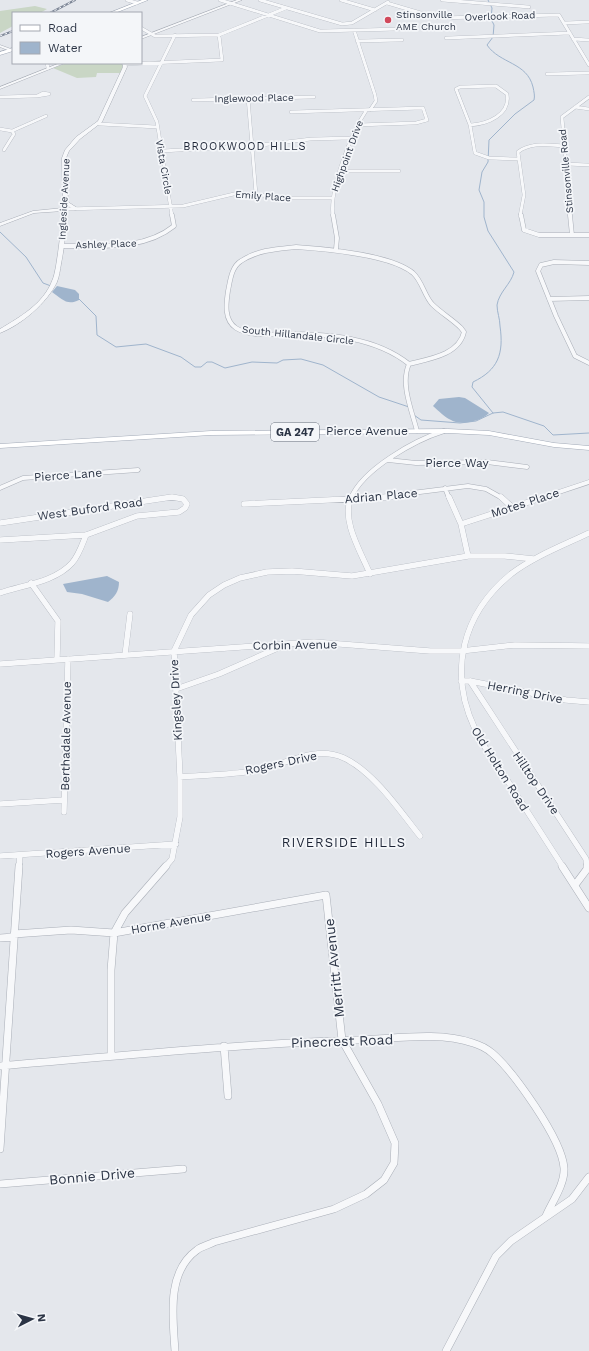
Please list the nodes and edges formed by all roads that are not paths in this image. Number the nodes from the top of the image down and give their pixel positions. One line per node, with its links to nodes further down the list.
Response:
1 (126, 0): 9 (street)
2 (146, 0): 9 (main road)
3 (220, 0): 10 (street)
4 (240, 0): 10 (street)
5 (260, 0): 12 (street)
6 (341, 0): 13 (street)
7 (442, 0): 11 (street)
8 (389, 1): 13 (street); 16 (street, Overlook Road)
9 (137, 4): 14 (main road)
10 (232, 4): 15 (street); 22 (street)
11 (529, 7)
12 (286, 8): 13 (street); 15 (street)
13 (375, 10)
14 (114, 12)
15 (268, 15): 20 (street); 23 (street)
16 (564, 22): 17 (street); 21 (street)
17 (589, 22)
18 (142, 29): 22 (street)
19 (400, 29): 20 (street)
20 (354, 30): 30 (street)
21 (570, 33): 26 (street); 27 (street)
22 (152, 34): 24 (street); 25 (street)
23 (219, 35): 24 (street); 34 (street)
24 (175, 36): 34 (street, Vista Circle)
25 (142, 38)
26 (446, 38)
27 (573, 39): 29 (street); 39 (street)
28 (402, 40): 30 (street)
29 (589, 40)
30 (357, 41): 52 (street)
31 (0, 46): 32 (street)
32 (11, 50): 33 (main road)
33 (0, 54)
34 (161, 63): 38 (street); 58 (street, Vista Circle)
35 (47, 64): 40 (street)
36 (61, 64): 40 (street)
37 (124, 64): 55 (street)
38 (142, 64)
39 (589, 65)
40 (48, 68): 43 (street)
41 (589, 73): 42 (street)
42 (547, 74)
43 (0, 88)
44 (37, 96): 45 (street)
45 (0, 97)
46 (314, 97): 48 (street, Inglewood Place)
47 (589, 97): 50 (street, Stinsonville Road)
48 (248, 98): 49 (street, Inglewood Place); 62 (street)
49 (194, 100)
50 (575, 107): 51 (street); 63 (street, Stinsonville Road)
51 (589, 109)
52 (368, 111): 53 (street); 56 (street, Highpoint Drive); 56 (street)
53 (291, 112)
54 (46, 116): 60 (street)
55 (99, 124): 58 (street); 73 (street, Ingleside Avenue)
56 (357, 125): 61 (street, Highpoint Drive)
57 (470, 125): 57 (street); 66 (street)
58 (157, 127): 65 (street, Vista Circle)
59 (0, 129): 60 (street)
60 (12, 132): 64 (street)
61 (352, 138): 62 (street); 69 (street, Highpoint Drive)
62 (253, 146): 65 (street); 71 (street)
63 (564, 146): 66 (street); 67 (street, Stinsonville Road)
64 (4, 150)
65 (162, 151): 74 (street, Vista Circle)
66 (520, 159): 78 (street)
67 (566, 164): 68 (street); 78 (street, Stinsonville Road)
68 (589, 165)
69 (340, 171): 70 (street); 72 (street, Highpoint Drive)
70 (399, 171)
71 (256, 194): 72 (street, Emily Place); 74 (street, Emily Place)
72 (332, 198): 81 (street, Highpoint Drive)
73 (66, 203): 75 (street, Ingleside Avenue); 76 (street)
74 (171, 206): 76 (street, Vista Circle); 80 (street, Ashley Place)
75 (64, 209): 76 (street, Vista Circle); 77 (street, Vista Circle); 80 (street, Ingleside Avenue)
76 (77, 209)
77 (0, 225)
78 (572, 235): 79 (street)
79 (589, 235)
80 (62, 246): 85 (street, Ingleside Avenue)
81 (336, 249): 87 (street, South Hillandale Circle); 87 (street, South Hillandale Circle)
82 (589, 264): 84 (street)
83 (589, 298): 84 (street)
84 (549, 300): 86 (street)
85 (0, 331)
86 (589, 363)
87 (409, 364): 88 (street)
88 (417, 431): 89 (main road, Pierce Avenue / GA 247); 90 (main road, Pierce Avenue / GA 247)
89 (448, 431): 91 (main road, Pierce Avenue / GA 247); 92 (street)
90 (0, 446)
91 (589, 448)
92 (388, 460): 93 (street, Pierce Way); 98 (street)
93 (527, 467)
94 (138, 470): 96 (street, Pierce Lane)
95 (589, 482): 100 (street, Motes Place)
96 (0, 488)
97 (444, 488): 98 (street, Adrian Place); 100 (street, Adrian Place); 102 (street)
98 (350, 499): 99 (street, Adrian Place); 108 (street)
99 (244, 504)
100 (512, 507): 102 (street, Motes Place)
101 (0, 523): 104 (street, West Buford Road)
102 (461, 524): 106 (street)
103 (589, 533): 107 (street, Old Holton Road)
104 (86, 535): 105 (street); 109 (street)
105 (0, 540)
106 (468, 556): 107 (street, Kingsley Drive); 108 (street, Kingsley Drive)
107 (534, 559): 115 (street, Old Holton Road)
108 (370, 574): 114 (street, Kingsley Drive)
109 (31, 583): 110 (street); 117 (street)
110 (0, 593)
111 (130, 614): 116 (street)
112 (288, 643): 114 (street, Corbin Avenue); 115 (street, Corbin Avenue); 122 (street)
113 (589, 646): 115 (street, Corbin Avenue)
114 (174, 651): 116 (street, Corbin Avenue); 122 (street, Kingsley Drive)
115 (461, 651): 120 (street, Old Holton Road)
116 (125, 655): 118 (street, Corbin Avenue)
117 (57, 659): 118 (street, Corbin Avenue); 119 (street, Corbin Avenue)
118 (68, 659): 125 (street, Berthadale Avenue)
119 (0, 664)
120 (461, 681): 121 (street, Herring Drive); 132 (street, Old Holton Road)
121 (470, 681): 123 (street, Herring Drive); 132 (street, Hilltop Drive)
122 (176, 689): 124 (street, Kingsley Drive)
123 (589, 702)
124 (180, 777): 128 (street, Rogers Drive); 129 (street, Kingsley Drive)
125 (64, 800): 126 (street); 127 (street, Berthadale Avenue)
126 (0, 804)
127 (64, 812)
128 (420, 836)
129 (176, 844): 130 (street, Rogers Avenue); 135 (street, Kingsley Drive)
130 (20, 855): 131 (street, Rogers Avenue); 136 (street)
131 (0, 856)
132 (575, 885): 134 (street, Old Holton Road)
133 (326, 895): 135 (street, Horne Avenue); 138 (street, Merritt Avenue)
134 (589, 908)
135 (114, 933): 136 (street, Horne Avenue); 140 (street, Kingsley Drive)
136 (14, 935): 137 (street, Horne Avenue); 141 (street)
137 (0, 938)
138 (342, 1040): 139 (street, Pinecrest Road); 147 (street, Pinecrest Road); 148 (street)
139 (224, 1046): 140 (street, Pinecrest Road); 142 (street)
140 (111, 1055): 141 (street, Pinecrest Road)
141 (2, 1065): 143 (street)
142 (228, 1096)
143 (0, 1149)
144 (183, 1169): 146 (street, Bonnie Drive)
145 (589, 1177): 147 (street)
146 (0, 1184)
147 (546, 1216): 149 (street)
148 (175, 1351)
149 (446, 1351)

